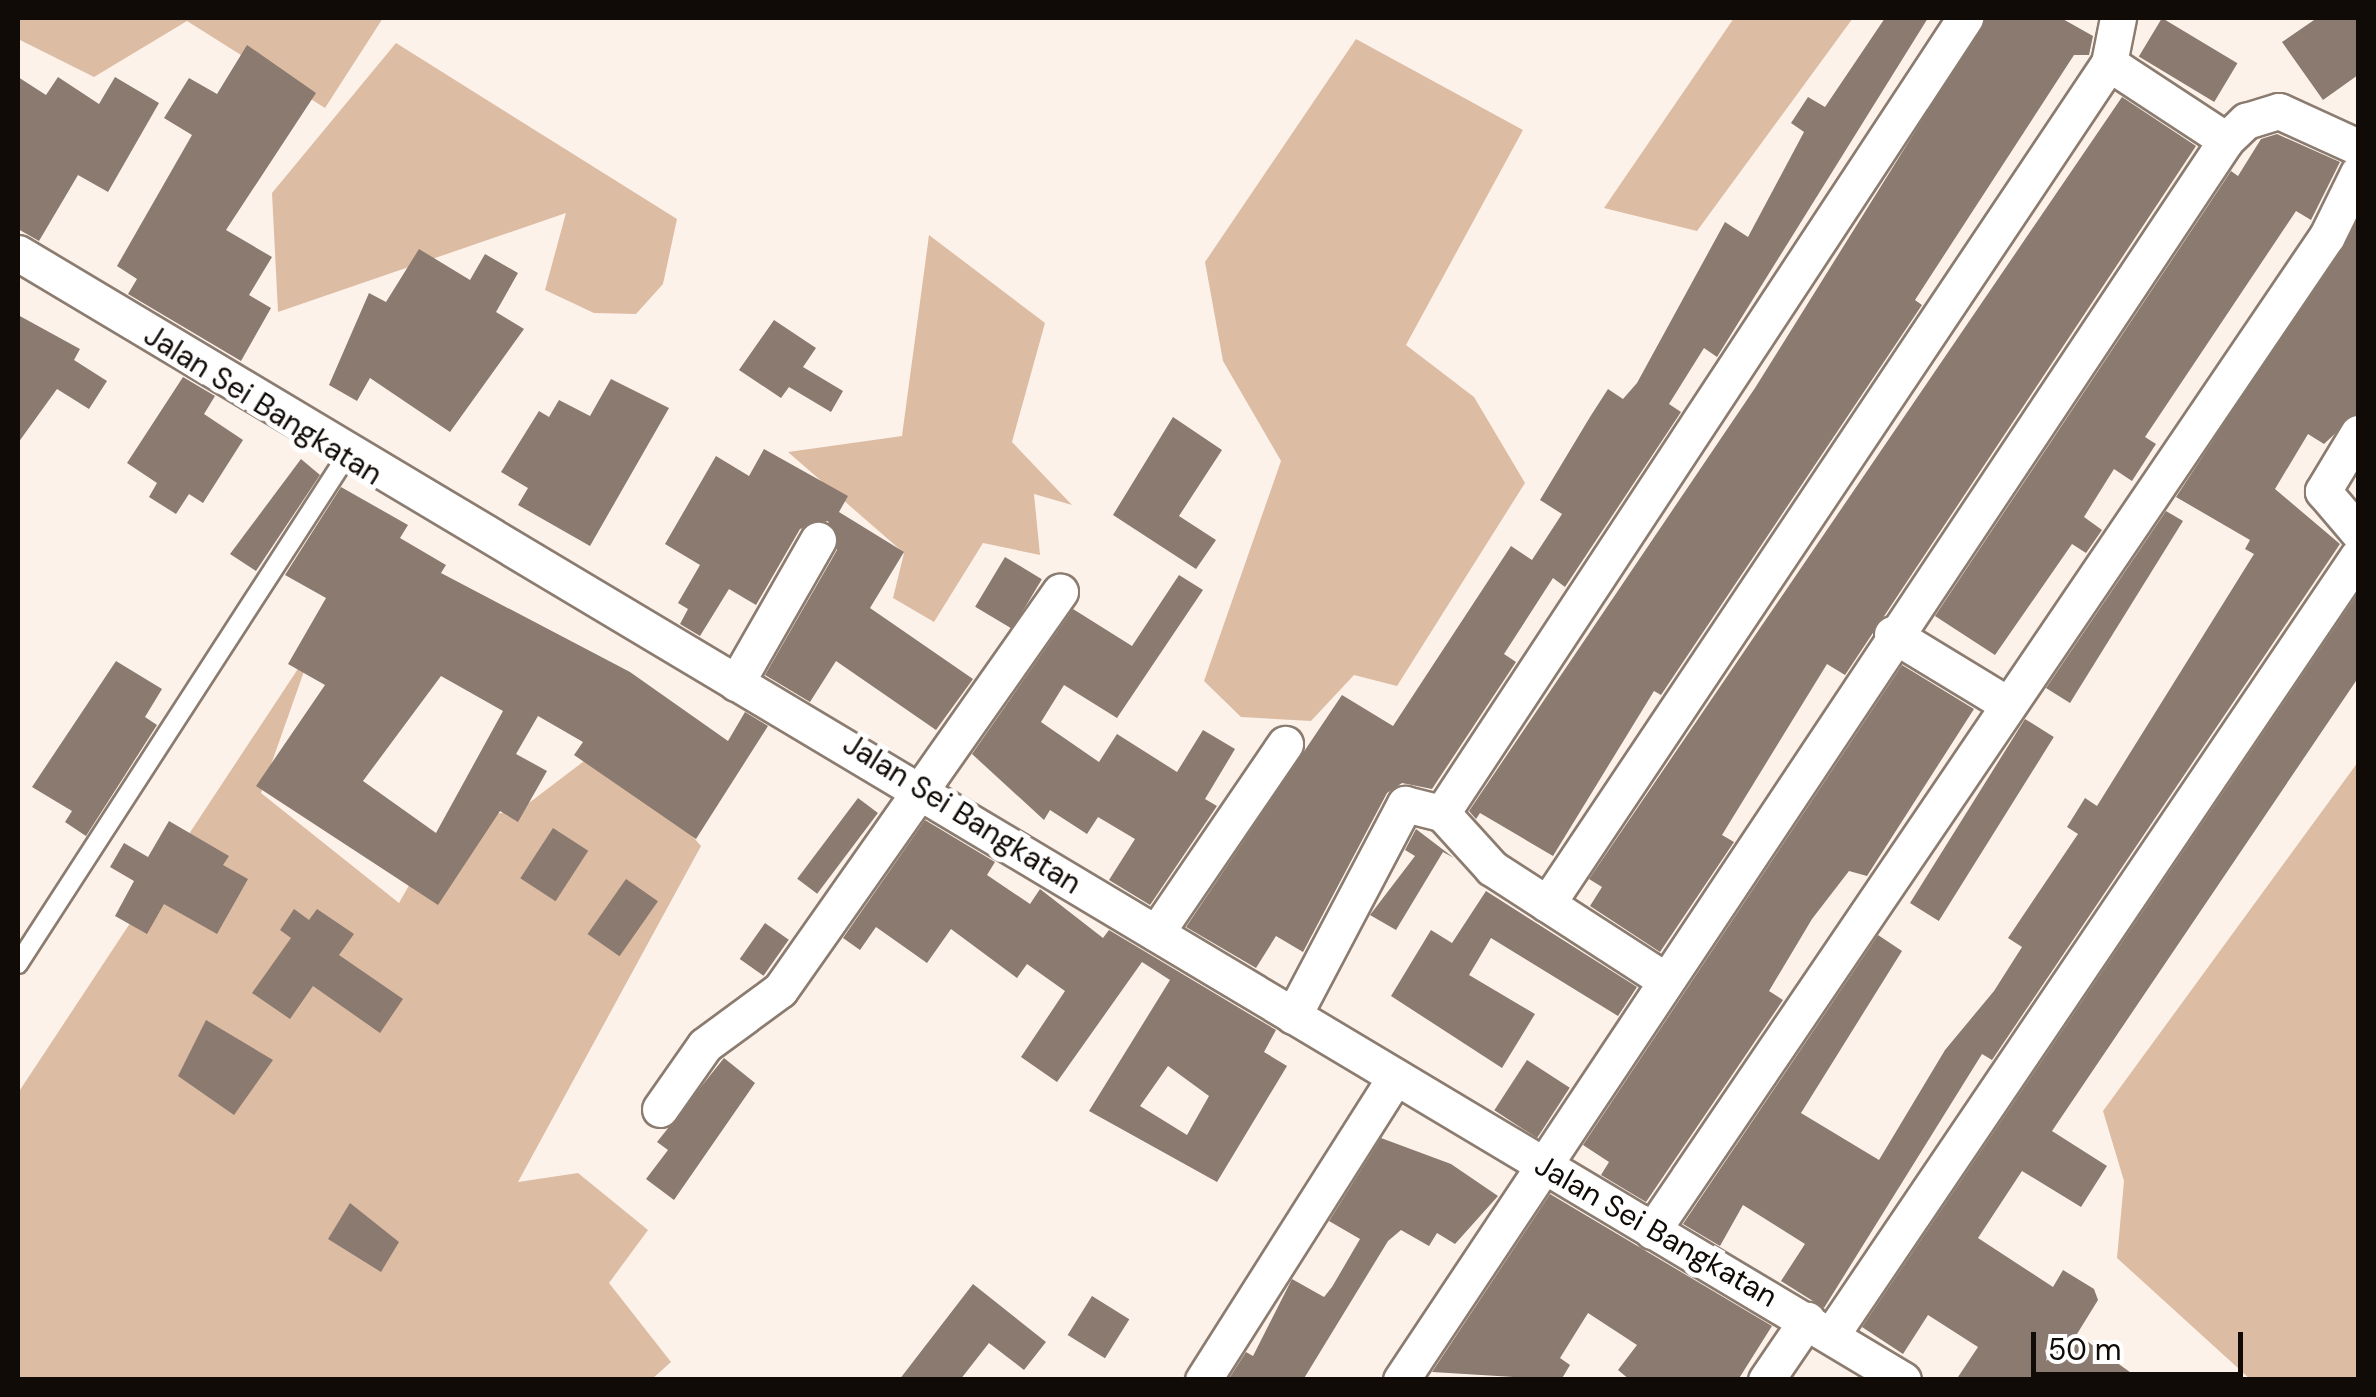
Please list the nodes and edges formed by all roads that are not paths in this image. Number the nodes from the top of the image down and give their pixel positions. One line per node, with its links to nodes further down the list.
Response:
1 (1965, 18): 19 (street)
2 (2118, 18): 3 (street)
3 (2110, 63): 4 (street); 20 (street)
4 (2226, 140): 5 (street); 14 (street)
5 (2358, 146)
6 (2358, 173): 16 (street)
7 (18, 253): 9 (street, Jalan Sei Bangkatan)
8 (2358, 433): 10 (street)
9 (346, 458): 15 (street, Jalan Sei Bangkatan); 22 (lane)
10 (2358, 532)
11 (818, 540): 15 (street)
12 (2358, 556): 29 (street)
13 (1060, 591): 18 (street)
14 (1892, 634): 16 (street); 23 (street)
15 (736, 682): 18 (street, Jalan Sei Bangkatan)
16 (2007, 704): 28 (street)
17 (1285, 744): 21 (street)
18 (920, 791): 21 (street, Jalan Sei Bangkatan); 26 (street)
19 (1442, 813): 20 (street); 24 (street)
20 (1547, 904): 23 (street)
21 (1156, 933): 24 (street, Jalan Sei Bangkatan)
22 (18, 964)
23 (1664, 980): 27 (street)
24 (1293, 1016): 25 (street, Jalan Sei Bangkatan)
25 (1395, 1077): 27 (street, Jalan Sei Bangkatan); 30 (street)
26 (660, 1109)
27 (1544, 1165): 28 (street, Jalan Sei Bangkatan); 31 (street)
28 (1652, 1231): 29 (street, Jalan Sei Bangkatan)
29 (1820, 1327): 32 (street); 33 (street, Jalan Sei Bangkatan)
30 (1203, 1380)
31 (1400, 1380)
32 (1766, 1380)
33 (1904, 1380)

